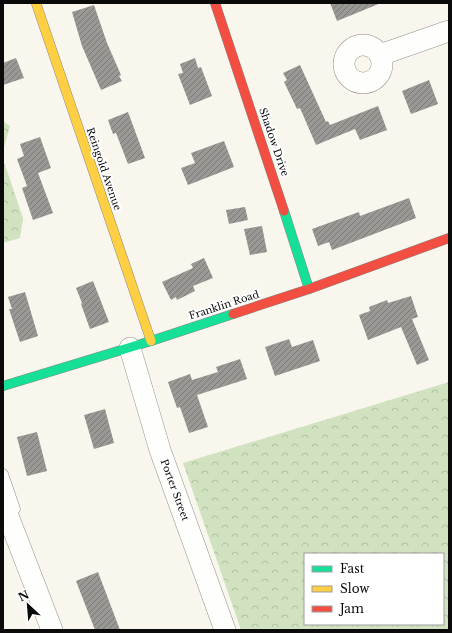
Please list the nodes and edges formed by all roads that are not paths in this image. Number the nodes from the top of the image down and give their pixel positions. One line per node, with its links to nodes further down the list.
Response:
1 (36, 3): 7 (street, Reingold Avenue)
2 (214, 3): 6 (street, Shadow Drive)
3 (449, 31): 4 (street)
4 (380, 55)
5 (449, 238): 6 (street, Franklin Road)
6 (309, 288): 7 (street, Franklin Road)
7 (151, 341): 8 (street, Franklin Road)
8 (130, 348): 9 (street, Franklin Road); 14 (street, Porter Street)
9 (3, 386)
10 (3, 474): 13 (lane)
11 (3, 503): 12 (street)
12 (52, 630)
13 (56, 630)
14 (225, 630)

